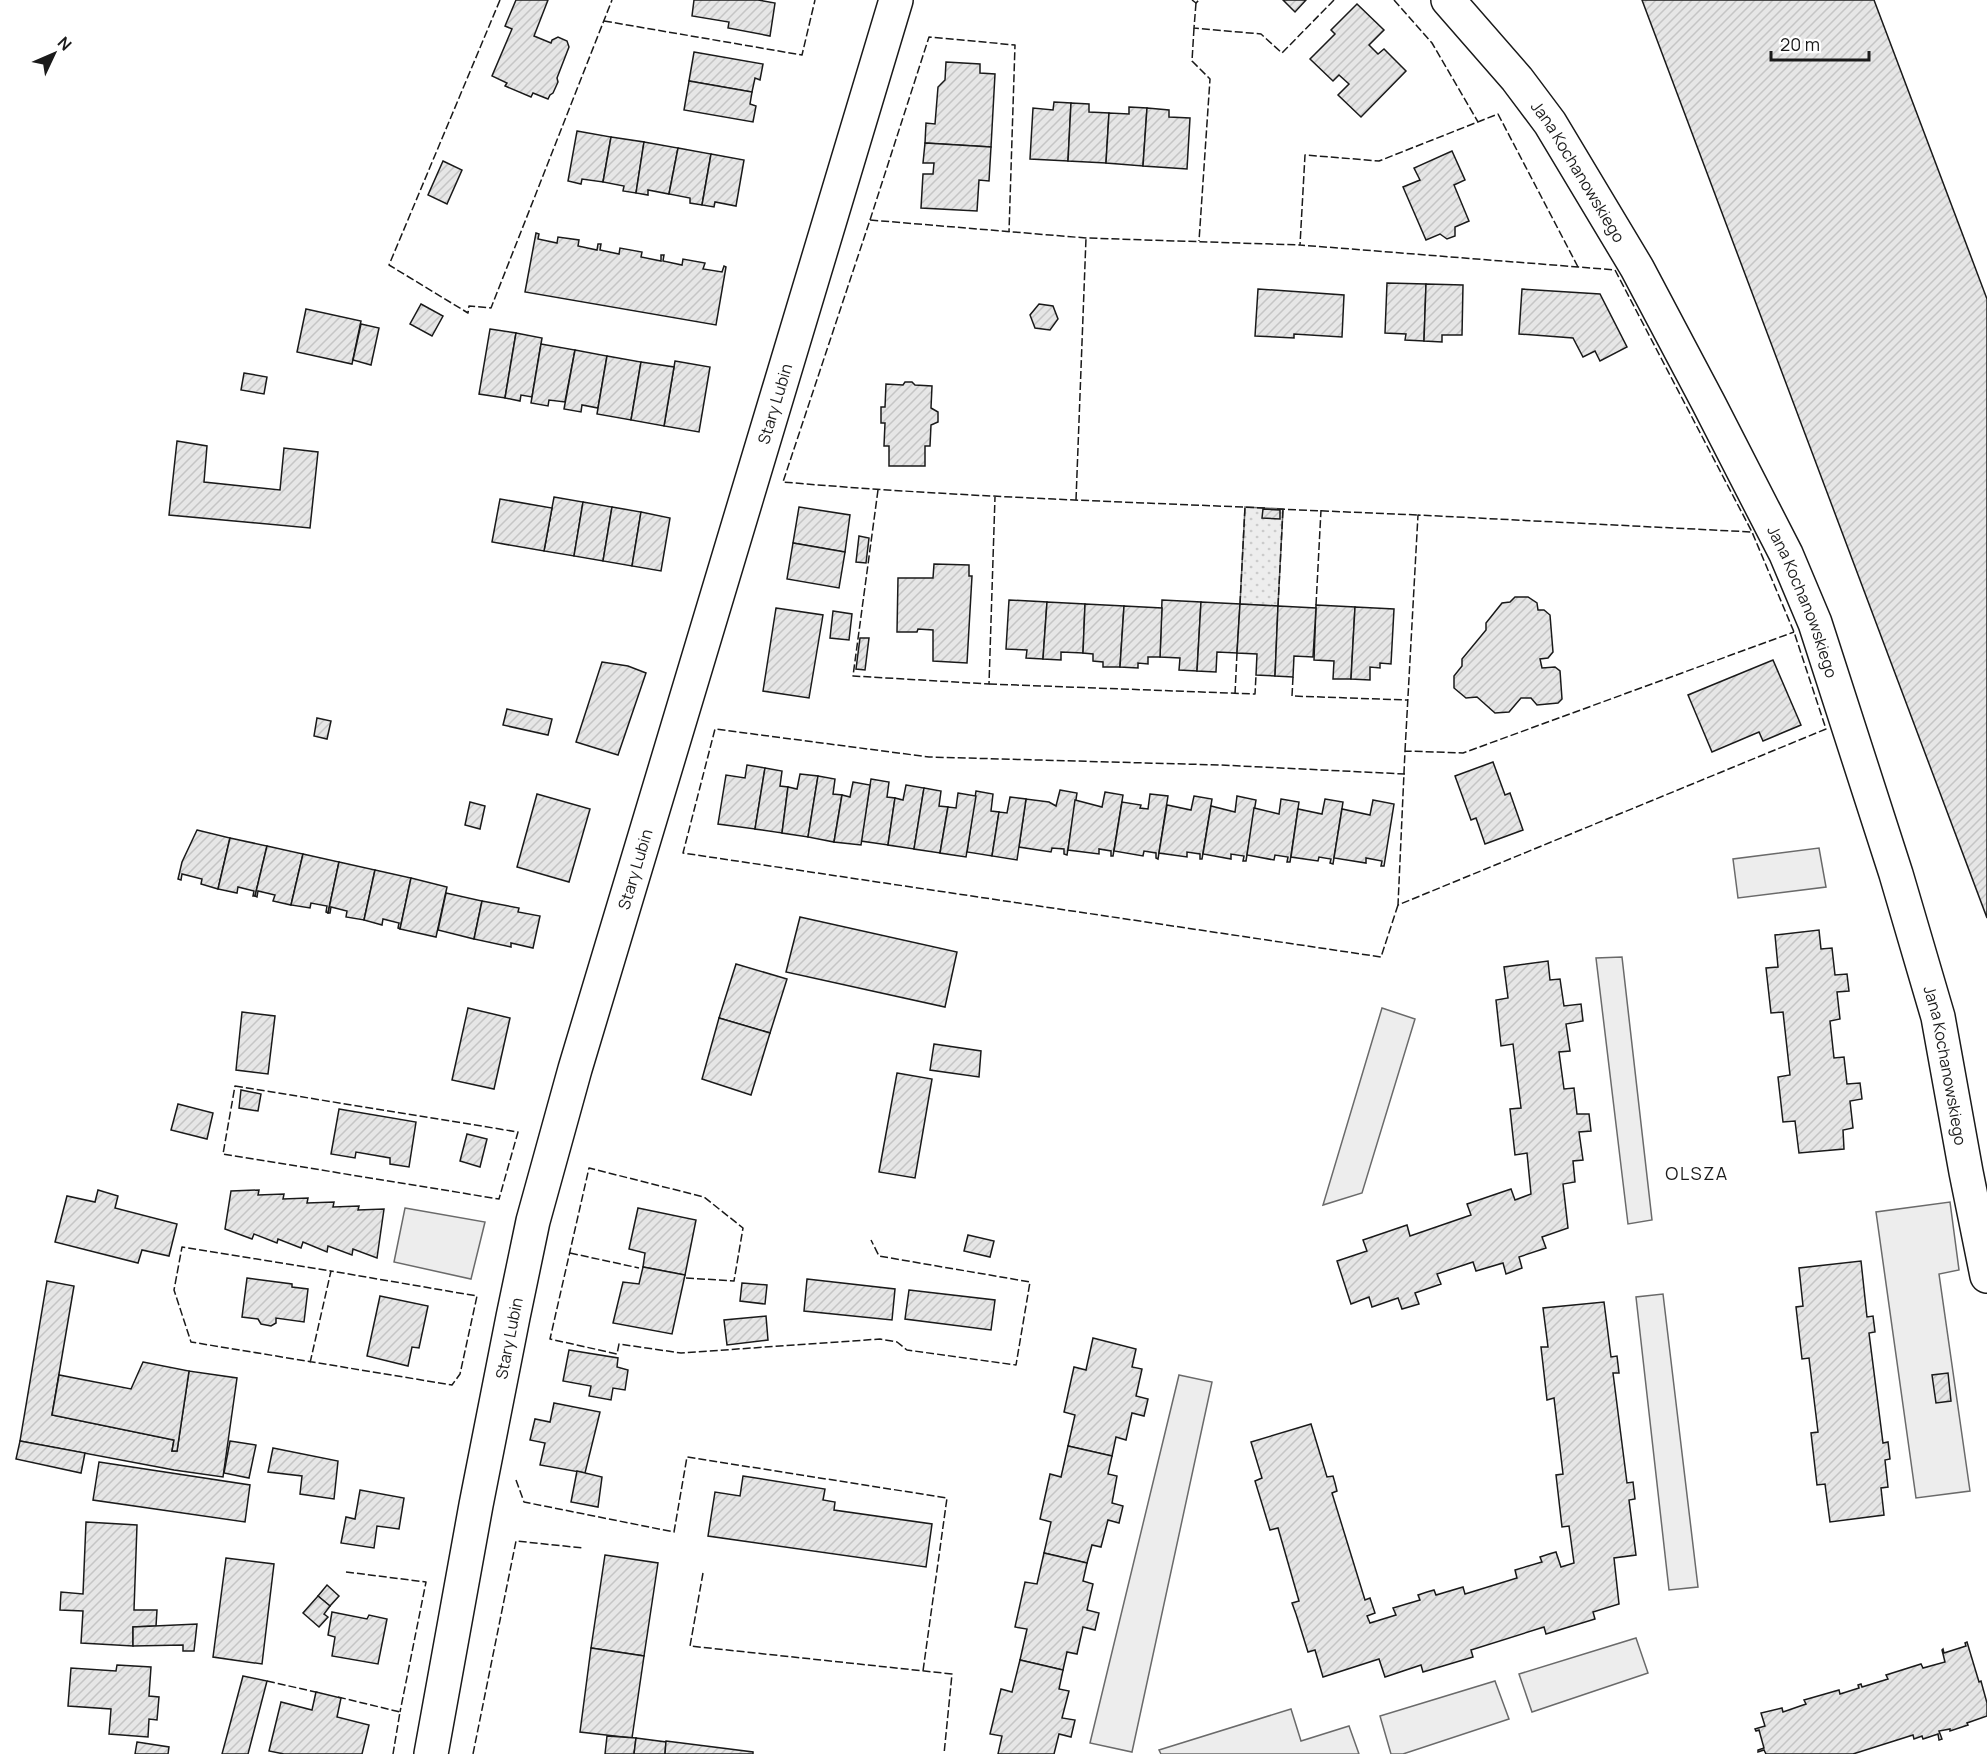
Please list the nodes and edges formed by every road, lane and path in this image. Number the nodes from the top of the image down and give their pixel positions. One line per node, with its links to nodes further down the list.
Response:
1 (896, 0): 4 (street, Stary Lubin)
2 (1448, 0): 3 (street, Jana Kochanowskiego)
3 (1987, 1276)
4 (431, 1754)

